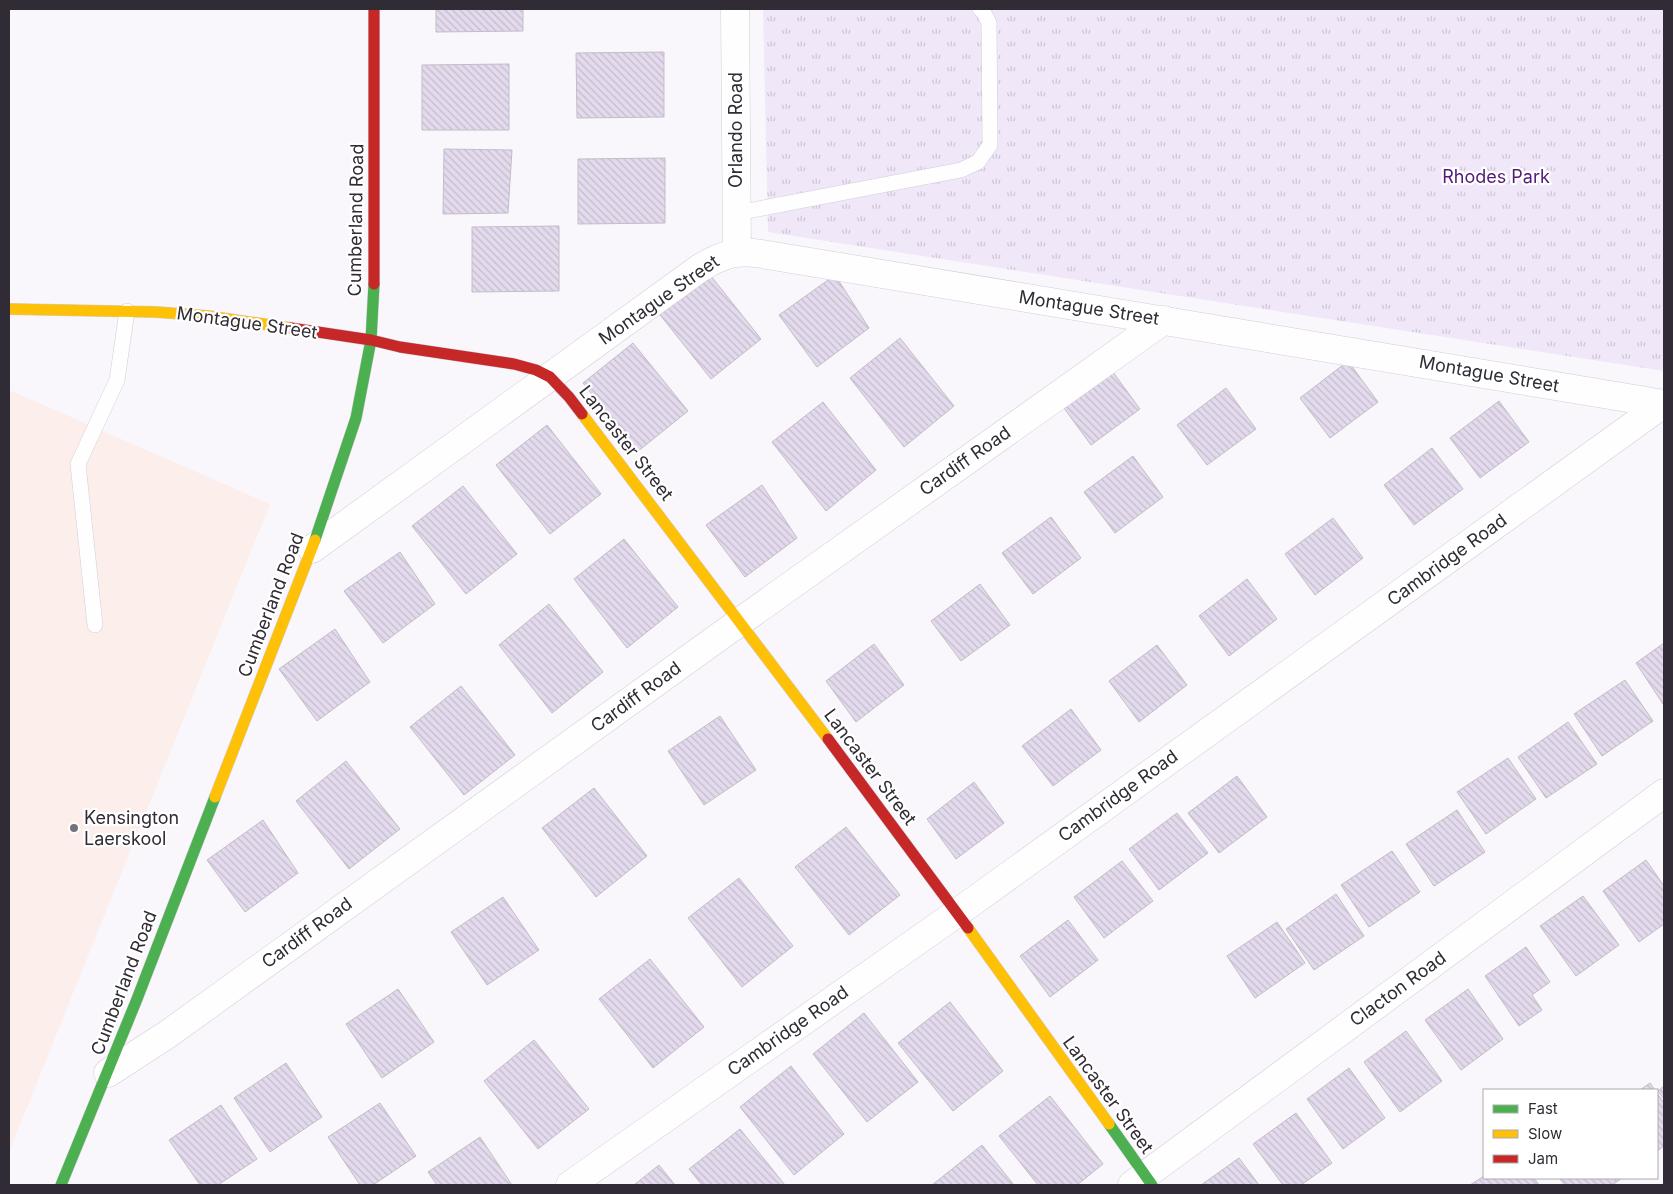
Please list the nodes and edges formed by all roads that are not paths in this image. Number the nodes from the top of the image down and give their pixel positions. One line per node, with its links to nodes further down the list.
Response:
1 (374, 9): 9 (street, Cumberland Road)
2 (735, 9): 4 (street, Orlando Road)
3 (980, 9): 4 (lane)
4 (737, 213): 5 (street, Orlando Road)
5 (737, 252): 8 (street, Montague Street); 10 (street, Montague Street)
6 (9, 309): 7 (street, Montague Street)
7 (127, 311): 9 (street, Montague Street); 14 (lane)
8 (1164, 320): 11 (street, Montague Street); 13 (street, Cardiff Road)
9 (371, 340): 10 (street, Montague Street); 12 (street, Cumberland Road)
10 (550, 377): 12 (street, Montague Street); 13 (street, Lancaster Street)
11 (1664, 404): 16 (street, Cambridge Road)
12 (312, 549): 17 (street, Cumberland Road)
13 (741, 621): 16 (street, Lancaster Street); 17 (street, Cardiff Road)
14 (95, 625)
15 (1664, 793): 18 (street, Clacton Road)
16 (957, 913): 18 (street, Lancaster Street); 20 (street, Cambridge Road)
17 (108, 1073): 19 (street, Cumberland Road)
18 (1143, 1182)
19 (61, 1185)
20 (570, 1185)

